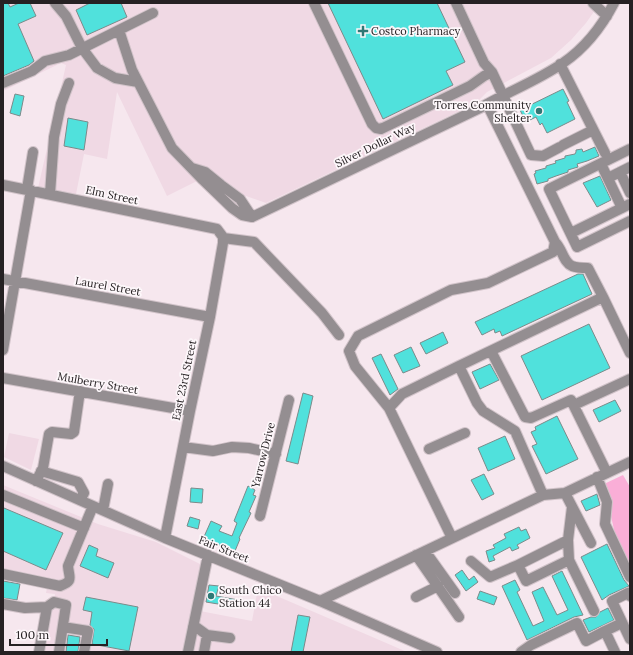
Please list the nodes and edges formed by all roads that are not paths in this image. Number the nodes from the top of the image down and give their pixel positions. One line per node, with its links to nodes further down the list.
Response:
1 (56, 3): 9 (street)
2 (314, 3): 11 (street)
3 (456, 3): 11 (street)
4 (593, 3): 7 (street)
5 (614, 3): 7 (street, Silver Dollar Way)
6 (153, 13): 8 (street)
7 (607, 16): 10 (street, Silver Dollar Way)
8 (119, 30): 9 (street); 12 (street)
9 (82, 48): 12 (street); 14 (street)
10 (560, 64): 15 (street, Silver Dollar Way); 17 (street)
11 (492, 72): 15 (street)
12 (138, 82): 16 (street, Silver Dollar Way)
13 (69, 83): 28 (street)
14 (3, 84)
15 (503, 95): 16 (street, Silver Dollar Way); 17 (street)
16 (487, 104): 33 (street)
17 (592, 127): 20 (street)
18 (630, 149): 21 (street)
19 (33, 152): 27 (street)
20 (605, 153)
21 (601, 164): 24 (street); 31 (street)
22 (630, 167): 23 (street)
23 (620, 172): 24 (street); 26 (street)
24 (608, 178): 29 (street)
25 (3, 185): 27 (street, Elm Street)
26 (629, 189)
27 (29, 190): 28 (street, Elm Street); 35 (street)
28 (50, 194): 32 (street, Elm Street)
29 (626, 206): 31 (street)
30 (630, 221): 31 (street)
31 (571, 233)
32 (223, 238): 37 (street, East 23rd Street); 38 (street)
33 (555, 242): 36 (street); 48 (street)
34 (3, 279): 35 (street, Laurel Street)
35 (16, 282): 37 (street, Laurel Street); 39 (street)
36 (603, 297): 40 (street); 41 (street)
37 (210, 317): 49 (street, East 23rd Street)
38 (339, 335)
39 (3, 350)
40 (491, 351): 42 (street); 47 (street)
41 (630, 353)
42 (459, 366): 48 (street); 63 (street)
43 (3, 378): 45 (street, Mulberry Street)
44 (630, 379): 47 (street)
45 (80, 391): 49 (street, Mulberry Street); 56 (street)
46 (289, 400): 53 (street, Yarrow Drive)
47 (574, 405): 57 (street)
48 (389, 408): 71 (street)
49 (190, 411): 51 (street, East 23rd Street)
50 (465, 433): 52 (street)
51 (183, 447): 53 (street); 70 (street, East 23rd Street)
52 (429, 450)
53 (276, 454): 68 (street, Yarrow Drive)
54 (630, 462): 57 (street)
55 (3, 466): 59 (street, Fair Street)
56 (41, 471): 59 (street); 64 (street)
57 (607, 473): 58 (street)
58 (597, 477): 61 (street); 80 (street)
59 (36, 481): 64 (street, Fair Street)
60 (108, 484): 67 (street)
61 (565, 493): 63 (street); 66 (street)
62 (3, 495): 69 (street)
63 (543, 495): 71 (street)
64 (80, 500): 65 (street, Fair Street)
65 (93, 506): 67 (street, Fair Street); 69 (street)
66 (572, 507): 72 (street); 73 (street)
67 (103, 510): 70 (street, Fair Street)
68 (260, 516)
69 (84, 528): 79 (street)
70 (165, 538): 75 (street, Fair Street)
71 (452, 538): 74 (street)
72 (568, 540): 76 (street); 78 (street)
73 (591, 543)
74 (421, 553): 81 (street); 82 (street); 85 (street)
75 (208, 555): 85 (street, Fair Street); 92 (street)
76 (569, 560): 78 (street); 88 (street)
77 (471, 561): 78 (street)
78 (518, 565)
79 (3, 574)
80 (630, 577)
81 (438, 586): 84 (street); 89 (street)
82 (455, 593)
83 (629, 593): 90 (street)
84 (416, 597)
85 (320, 601): 102 (street, Fair Street)
86 (3, 604): 87 (street)
87 (47, 607): 91 (street); 97 (street)
88 (594, 611)
89 (459, 617)
90 (622, 623): 93 (street); 96 (street)
91 (63, 627): 98 (street); 99 (street)
92 (193, 627): 94 (street); 100 (street)
93 (605, 631): 103 (street); 104 (street)
94 (207, 635): 95 (street); 101 (street)
95 (230, 638)
96 (630, 639)
97 (39, 652)
98 (59, 652)
99 (84, 652)
100 (188, 652)
101 (204, 652)
102 (437, 652)
103 (521, 652)
104 (615, 652)

